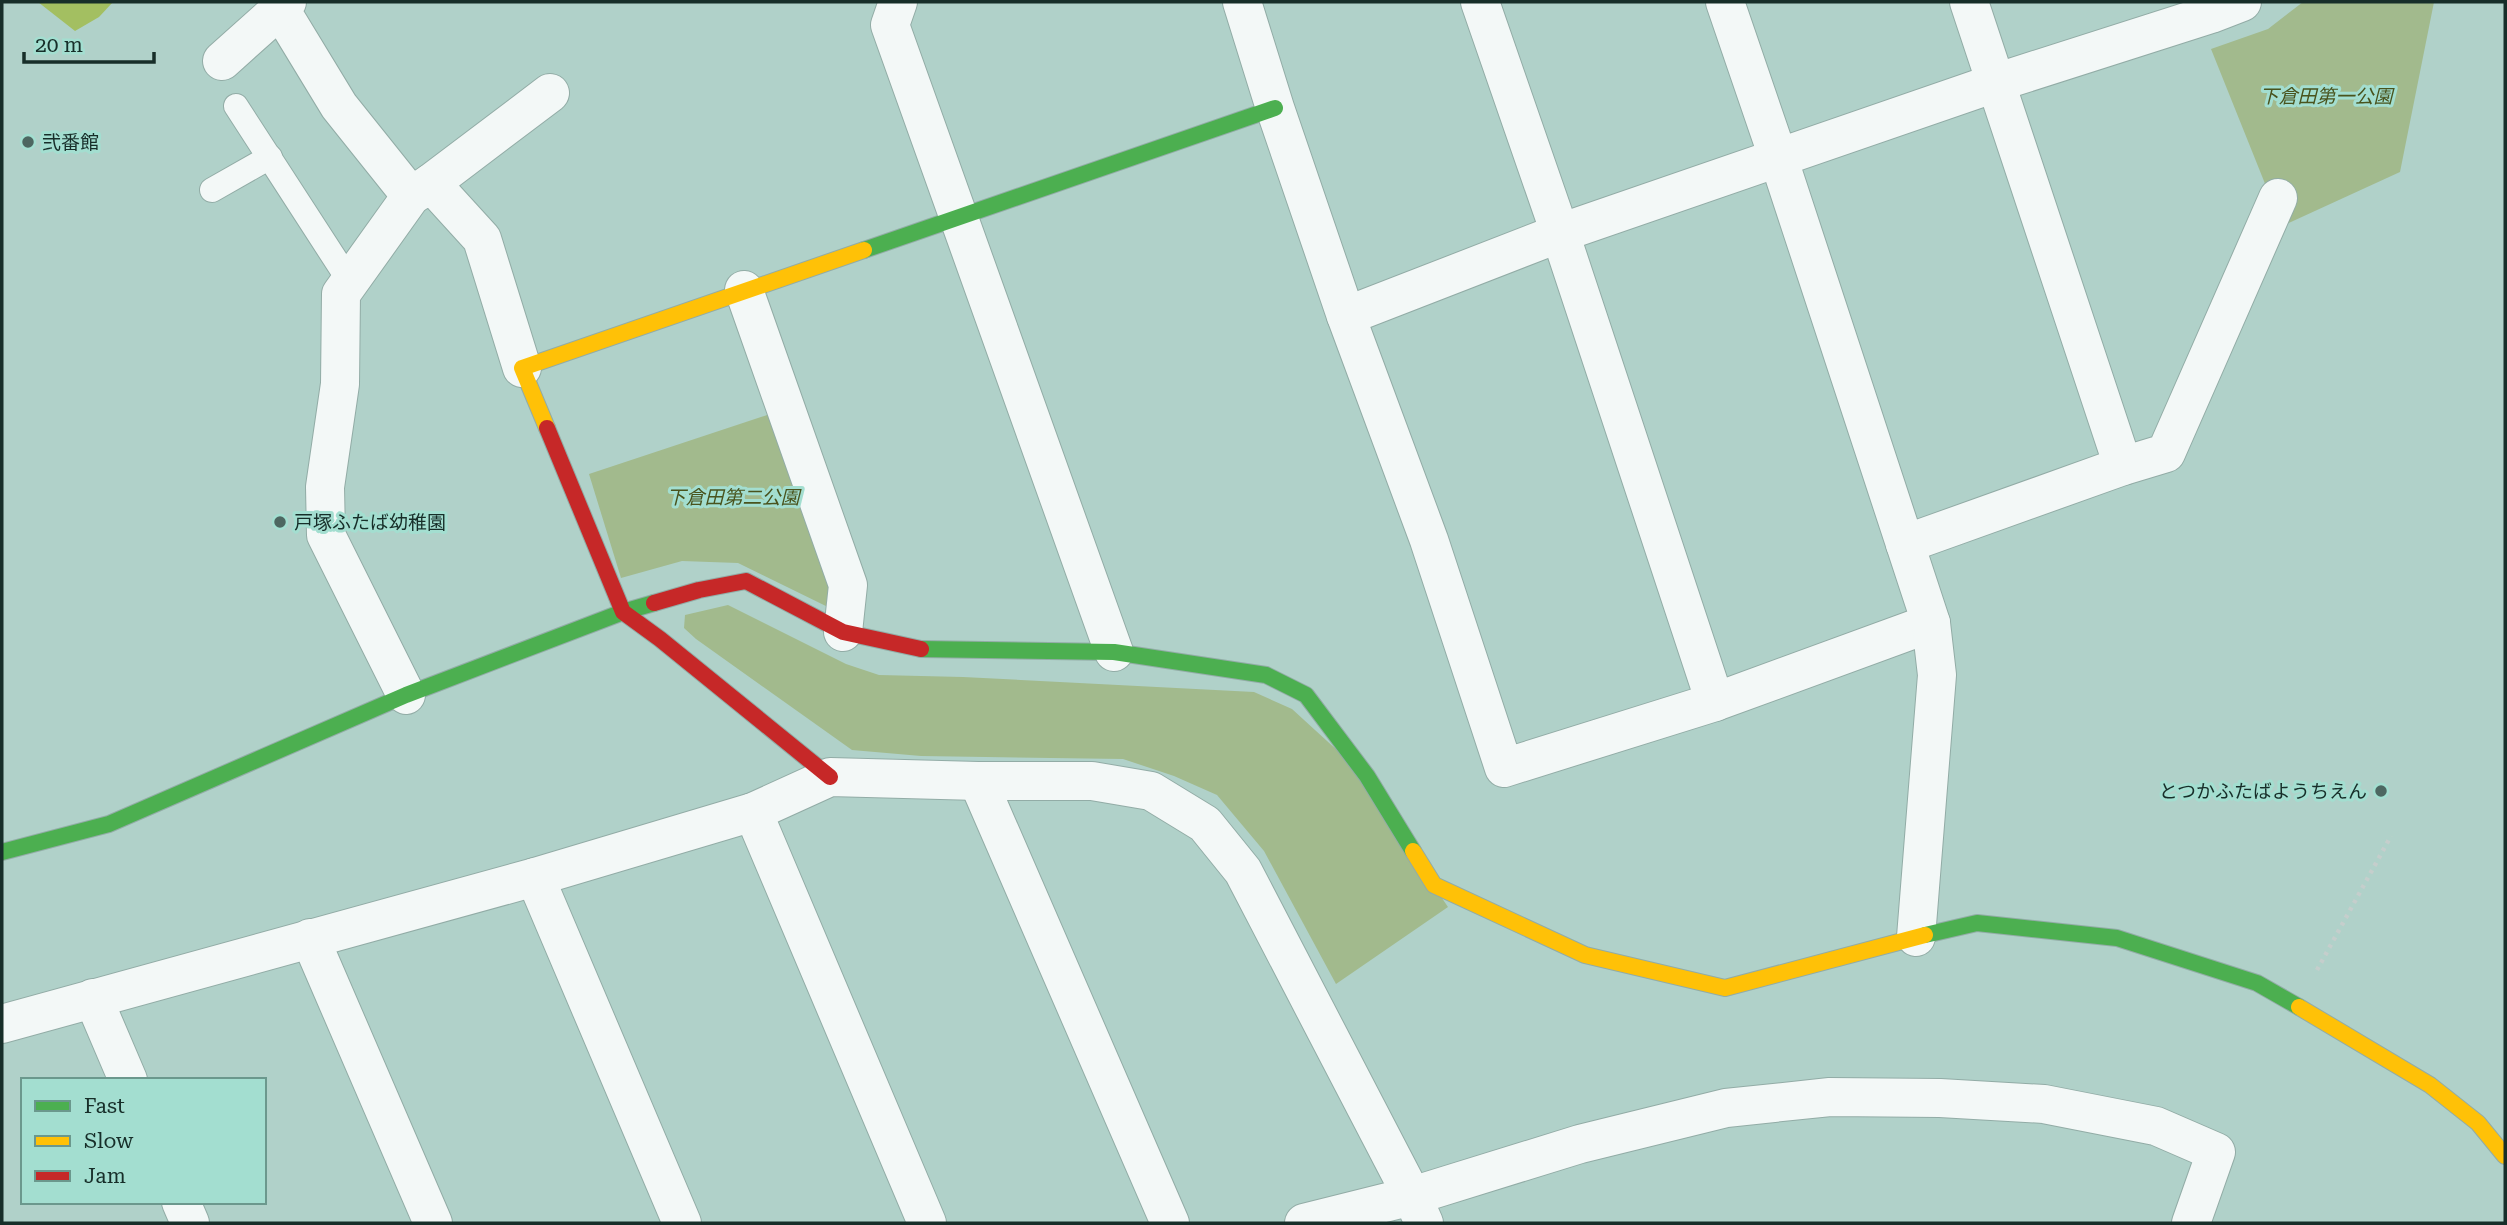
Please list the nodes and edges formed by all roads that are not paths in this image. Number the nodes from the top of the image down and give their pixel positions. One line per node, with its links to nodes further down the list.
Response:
1 (898, 2): 18 (street)
2 (1242, 2): 12 (street)
3 (1480, 2): 19 (street)
4 (1725, 2): 14 (street)
5 (1969, 2): 9 (street)
6 (284, 6): 8 (street); 16 (street)
7 (2220, 6): 9 (street)
8 (222, 61)
9 (1998, 82): 14 (street); 24 (street)
10 (550, 93): 16 (street)
11 (236, 106): 13 (lane)
12 (1275, 108): 18 (street); 22 (street)
13 (270, 157): 15 (lane); 20 (lane)
14 (1779, 157): 19 (street); 25 (street)
15 (212, 190)
16 (421, 190): 20 (street); 23 (street)
17 (2278, 198): 24 (street)
18 (959, 216): 21 (street); 29 (street)
19 (1560, 233): 22 (street); 31 (street)
20 (350, 282): 30 (street)
21 (744, 290): 23 (street); 28 (street)
22 (1346, 316): 31 (street)
23 (522, 368): 26 (street)
24 (2123, 466): 25 (street)
25 (1905, 544): 27 (street)
26 (622, 612): 28 (street); 30 (street); 32 (street)
27 (1931, 623): 31 (street); 37 (street)
28 (843, 632): 29 (street)
29 (1114, 652): 37 (street)
30 (406, 695): 35 (street)
31 (1715, 702)
32 (830, 777): 33 (street); 34 (street)
33 (978, 781): 44 (street); 49 (street)
34 (753, 812): 36 (street); 48 (street)
35 (2, 852)
36 (535, 877): 38 (street); 47 (street)
37 (1916, 937): 42 (street)
38 (310, 938): 39 (street); 46 (street)
39 (93, 998): 40 (street); 41 (street)
40 (2, 1024)
41 (127, 1078)
42 (2505, 1156)
43 (182, 1204): 45 (street)
44 (1418, 1210): 50 (street); 51 (street)
45 (190, 1223)
46 (433, 1223)
47 (682, 1223)
48 (927, 1223)
49 (1170, 1223)
50 (1304, 1223)
51 (2191, 1223)

